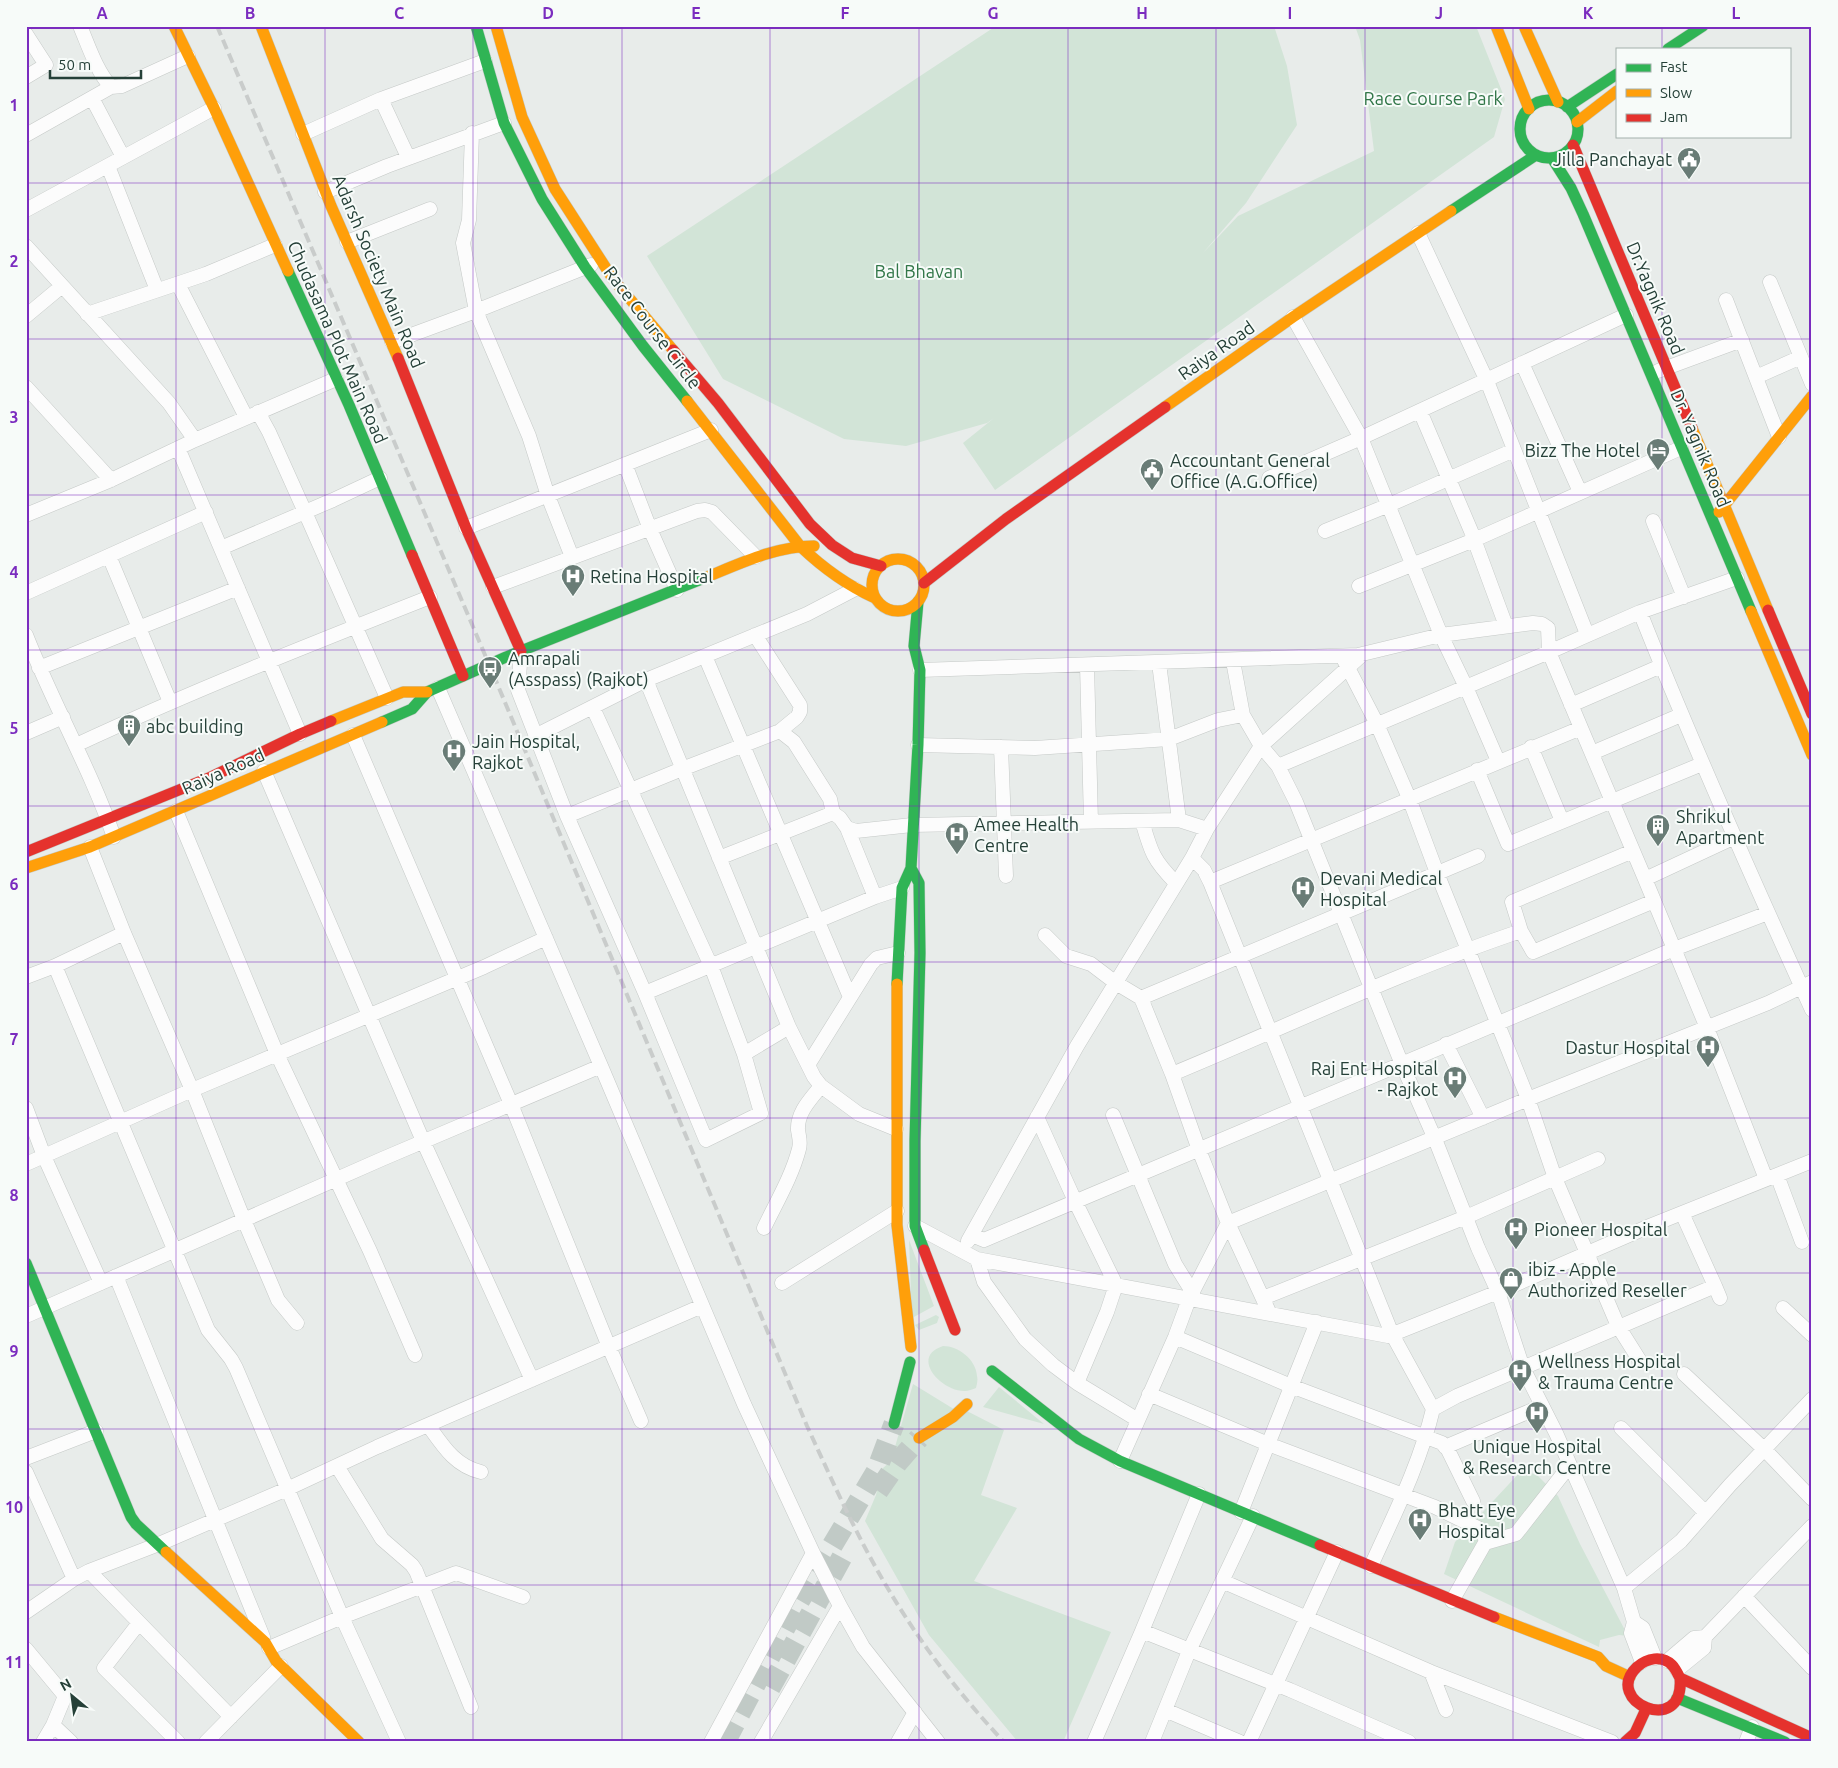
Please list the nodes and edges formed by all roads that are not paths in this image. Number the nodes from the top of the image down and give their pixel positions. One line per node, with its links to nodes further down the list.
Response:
1 (80, 26): 15 (street)
2 (174, 26): 11 (main road, Chudasama Plot Main Road)
3 (261, 26): 25 (main road, Adarsh Society Main Road)
4 (476, 26): 12 (main road, Race Course Circle)
5 (496, 26): 40 (main road, Race Course Circle)
6 (1496, 26): 21 (main road)
7 (1524, 26): 19 (main road)
8 (1703, 26): 10 (main road)
9 (26, 34): 14 (street)
10 (1670, 48)
11 (188, 56): 15 (street); 20 (main road, Chudasama Plot Main Road)
12 (485, 61): 18 (street); 23 (main road, Race Course Circle)
13 (1616, 75): 19 (main road)
14 (26, 77)
15 (111, 87): 17 (street)
16 (1616, 92): 22 (main road)
17 (92, 98): 26 (street); 29 (street)
18 (382, 99): 25 (street); 30 (street)
19 (1563, 104): 21 (main road); 22 (main road)
20 (214, 108): 29 (street); 38 (main road, Chudasama Plot Main Road)
21 (1529, 109): 28 (main road)
22 (1577, 122): 27 (main road)
23 (504, 123): 24 (street); 41 (main road, Race Course Circle)
24 (472, 133): 30 (street); 47 (street)
25 (303, 134): 33 (main road, Adarsh Society Main Road)
26 (26, 135)
27 (1573, 145): 31 (main road); 56 (main road, Dr.Yagnik Road)
28 (1536, 155): 31 (main road); 36 (main road, Raiya Road)
29 (123, 158): 32 (street)
30 (408, 158): 33 (street)
31 (1552, 158): 49 (main road, Dr. Yagnik Road)
32 (108, 166): 35 (street); 45 (street)
33 (325, 192): 37 (main road, Adarsh Society Main Road)
34 (430, 209): 37 (street)
35 (26, 210)
36 (1418, 233): 51 (main road, Raiya Road); 60 (street)
37 (347, 242): 53 (main road, Adarsh Society Main Road)
38 (274, 245): 43 (street); 59 (main road, Chudasama Plot Main Road)
39 (26, 246): 44 (street)
40 (601, 261): 41 (street); 92 (main road, Race Course Circle)
41 (585, 267): 47 (street); 66 (main road, Race Course Circle)
42 (1770, 282): 54 (street)
43 (178, 284): 45 (street); 65 (street)
44 (62, 286): 48 (street); 50 (street)
45 (157, 290): 48 (street)
46 (1726, 300): 52 (street)
47 (476, 311): 53 (street); 79 (street)
48 (88, 314): 69 (street)
49 (1626, 315): 55 (street); 57 (main road, Dr. Yagnik Road)
50 (26, 316)
51 (1293, 317): 68 (street); 101 (main road, Raiya Road)
52 (1742, 340): 56 (street); 58 (street)
53 (392, 342): 88 (main road, Adarsh Society Main Road)
54 (1801, 358): 58 (street); 61 (street)
55 (1522, 363): 60 (street); 78 (street)
56 (1667, 368): 57 (street); 81 (main road, Dr.Yagnik Road)
57 (1650, 374): 71 (main road, Dr. Yagnik Road)
58 (1756, 377): 67 (street)
59 (336, 379): 65 (street); 74 (main road, Chudasama Plot Main Road)
60 (1487, 380): 64 (street); 72 (street)
61 (1812, 384)
62 (26, 387): 77 (street)
63 (1812, 396): 67 (main road)
64 (1420, 411): 68 (street); 76 (street)
65 (252, 414): 69 (street); 84 (street)
66 (711, 430): 73 (street); 93 (main road, Race Course Circle)
67 (1779, 437): 81 (main road)
68 (1361, 438): 75 (street); 80 (street)
69 (195, 440): 70 (street)
70 (178, 448): 77 (street); 83 (street)
71 (1681, 448): 78 (street); 87 (main road, Dr. Yagnik Road)
72 (1514, 450): 76 (street); 82 (street)
73 (625, 464): 79 (street); 89 (street)
74 (380, 478): 84 (street); 109 (main road, Chudasama Plot Main Road)
75 (1269, 478)
76 (1448, 478): 80 (street); 91 (street)
77 (111, 480): 85 (street)
78 (1580, 492): 82 (street)
79 (548, 496): 88 (street); 96 (street)
80 (1389, 505): 90 (street); 98 (street)
81 (1725, 506): 87 (main road); 141 (main road, Dr.Yagnik Road)
82 (1540, 511): 91 (street); 117 (street)
83 (206, 512): 94 (street); 95 (street)
84 (305, 512): 94 (street); 114 (street)
85 (26, 516)
86 (1653, 521): 108 (street)
87 (1713, 521): 100 (main road, Dr. Yagnik Road)
88 (466, 528): 103 (main road, Adarsh Society Main Road)
89 (650, 529): 96 (street); 97 (street); 106 (street)
90 (1325, 531)
91 (1474, 540): 98 (street); 115 (street)
92 (832, 545): 93 (main road, Raiya Road); 99 (main road, Race Course Circle)
93 (800, 546): 97 (main road, Raiya Road); 105 (main road, Race Course Circle)
94 (221, 548): 104 (street)
95 (109, 556): 107 (street); 116 (street)
96 (572, 557): 103 (street)
97 (756, 557): 106 (main road, Raiya Road)
98 (1412, 565): 102 (street); 120 (street)
99 (881, 566): 101 (main road); 110 (main road)
100 (1737, 578): 108 (street); 161 (main road, Dr. Yagnik Road)
101 (924, 583): 111 (main road)
102 (1359, 586)
103 (493, 587): 122 (main road, Adarsh Society Main Road)
104 (238, 588): 116 (street); 125 (street)
105 (855, 589): 110 (main road, Race Course Circle); 119 (street)
106 (677, 590): 122 (main road, Raiya Road)
107 (26, 593)
108 (1684, 596): 113 (street)
109 (430, 597): 114 (street); 133 (main road, Chudasama Plot Main Road)
110 (875, 598): 112 (main road)
111 (918, 602): 112 (main road); 121 (main road)
112 (886, 608): 121 (main road)
113 (1640, 612): 117 (street); 130 (street)
114 (355, 626): 125 (street); 137 (street)
115 (1506, 626): 120 (street); 123 (street)
116 (138, 628): 131 (street); 138 (street)
117 (1587, 634): 123 (street)
118 (26, 635): 131 (street)
119 (755, 635): 124 (street); 147 (street)
120 (1441, 635): 127 (street); 135 (street)
121 (914, 646): 132 (main road)
122 (521, 651): 133 (main road, Raiya Road); 151 (street)
123 (1549, 652): 135 (street); 139 (street)
124 (705, 656): 134 (street); 156 (street)
125 (269, 660): 138 (street); 149 (street)
126 (1233, 661): 127 (street); 128 (street); 142 (street)
127 (1346, 662): 145 (street); 157 (street)
128 (1159, 663): 129 (street); 152 (street)
129 (1087, 665): 132 (street); 154 (street)
130 (1661, 666): 139 (street); 143 (street)
131 (39, 668): 144 (street)
132 (920, 670): 155 (main road)
133 (463, 676): 136 (main road, Raiya Road)
134 (646, 680): 140 (street); 165 (street)
135 (1466, 687): 145 (street); 162 (street)
136 (432, 690): 137 (main road, Raiya Road); 150 (main road, Raiya Road); 209 (street)
137 (387, 698): 149 (main road, Raiya Road)
138 (170, 702): 153 (street)
139 (1571, 705): 146 (street)
140 (593, 708): 151 (street); 168 (street)
141 (1812, 714)
142 (1243, 715): 152 (street); 157 (street)
143 (1681, 715): 160 (street); 163 (street)
144 (63, 717): 148 (street); 153 (street)
145 (1378, 724): 164 (street); 169 (street)
146 (1581, 728): 159 (street); 160 (street)
147 (780, 732): 156 (street); 172 (street)
148 (26, 733)
149 (300, 734): 174 (main road, Raiya Road)
150 (353, 735): 167 (main road, Raiya Road); 218 (street)
151 (535, 736): 173 (street)
152 (1170, 739): 154 (street); 175 (street)
153 (76, 744): 174 (street)
154 (1090, 744): 158 (street); 178 (street)
155 (918, 745): 158 (street); 180 (main road)
156 (742, 746): 165 (street); 183 (street)
157 (1261, 746): 164 (street); 182 (street)
158 (1001, 747): 179 (street)
159 (1531, 747): 162 (street); 177 (street)
160 (1592, 753): 170 (street)
161 (1812, 756)
162 (1498, 761): 166 (street)
163 (1702, 764): 170 (street); 185 (street)
164 (1278, 766): 186 (street)
165 (682, 769): 168 (street); 191 (street)
166 (1476, 770): 169 (street); 177 (street)
167 (264, 772): 171 (main road, Raiya Road); 226 (street)
168 (630, 791): 173 (street); 216 (street)
169 (1409, 798): 186 (street); 195 (street)
170 (1612, 800): 177 (street); 189 (street)
171 (176, 811): 184 (main road, Raiya Road); 232 (street)
172 (833, 813): 181 (street); 183 (street)
173 (567, 816): 222 (street)
174 (108, 820): 184 (street); 188 (main road, Raiya Road)
175 (1179, 820): 176 (street); 182 (street)
176 (1142, 821): 178 (street); 199 (street)
177 (1562, 821)
178 (1091, 822): 179 (street)
179 (1004, 823): 180 (street); 196 (street)
180 (912, 825): 181 (street); 194 (main road)
181 (847, 828): 201 (street)
182 (1207, 829): 192 (street)
183 (781, 833): 191 (street); 205 (street)
184 (114, 837): 187 (main road, Raiya Road)
185 (1733, 838): 197 (street); 203 (street)
186 (1311, 840): 198 (street); 204 (street)
187 (90, 847): 193 (main road, Raiya Road); 207 (street)
188 (26, 852)
189 (1633, 852): 197 (street); 206 (street)
190 (1478, 856): 195 (street)
191 (719, 858): 210 (street)
192 (1192, 858): 198 (street); 199 (street)
193 (26, 868)
194 (910, 868): 200 (main road); 267 (main road)
195 (1437, 873): 204 (street); 212 (street)
196 (1006, 876)
197 (1645, 879): 202 (street)
198 (1210, 882): 214 (street)
199 (1176, 883): 219 (street)
200 (902, 888): 201 (street); 213 (main road)
201 (875, 897): 205 (street)
202 (1654, 900): 206 (street); 211 (street)
203 (1768, 913): 211 (street); 220 (street)
204 (1341, 915): 214 (street); 221 (street)
205 (819, 920): 210 (street); 223 (street)
206 (1521, 931): 212 (street)
207 (124, 933): 215 (street); 239 (street)
208 (1044, 935): 219 (street)
209 (546, 938): 218 (street); 236 (street)
210 (756, 948): 216 (street); 228 (street)
211 (1674, 949): 227 (street); 229 (street)
212 (1468, 950): 221 (street); 227 (street)
213 (898, 953): 223 (street); 248 (main road)
214 (1240, 957): 224 (street); 230 (street)
215 (55, 966): 217 (street); 247 (street)
216 (711, 966): 222 (street); 233 (street)
217 (26, 977)
218 (456, 978): 226 (street); 241 (street)
219 (1116, 983): 224 (street); 245 (street)
220 (1806, 984): 225 (street); 229 (street)
221 (1372, 988): 230 (street); 234 (street)
222 (645, 993): 233 (street)
223 (850, 997): 235 (street)
224 (1141, 998): 237 (street)
225 (1812, 1010)
226 (369, 1015): 232 (street); 250 (street)
227 (1498, 1023): 231 (street); 240 (street)
228 (789, 1027): 233 (street); 235 (street)
229 (1707, 1028): 240 (street); 257 (street)
230 (1271, 1032): 237 (street); 242 (street)
231 (1446, 1044): 234 (street); 246 (street)
232 (278, 1054): 239 (street); 259 (street)
233 (744, 1054)
234 (1401, 1062): 242 (street); 249 (street)
235 (808, 1065): 238 (street)
236 (601, 1066): 241 (street); 284 (street)
237 (1172, 1074): 251 (street)
238 (821, 1086): 248 (street); 268 (street)
239 (192, 1090): 247 (street); 265 (street)
240 (1528, 1099): 246 (street); 258 (street)
241 (511, 1104): 250 (street); 296 (street)
242 (1300, 1106): 251 (street); 260 (street)
243 (26, 1108): 252 (street)
244 (1113, 1115): 256 (street)
245 (1037, 1117): 261 (street); 269 (street)
246 (1483, 1118): 249 (street)
247 (121, 1121): 252 (street); 271 (street)
248 (896, 1128): 264 (main road)
249 (1435, 1139): 260 (street); 263 (street)
250 (424, 1141): 259 (street); 304 (street)
251 (1198, 1150): 256 (street); 266 (street)
252 (44, 1156): 255 (street); 278 (street)
253 (1598, 1159): 258 (street)
254 (1812, 1161): 257 (street)
255 (26, 1164)
256 (1138, 1175): 261 (street); 282 (street)
257 (1772, 1177): 262 (street); 270 (street)
258 (1555, 1178): 263 (street); 273 (street)
259 (335, 1180): 265 (street); 298 (street)
260 (1329, 1182): 266 (street); 274 (street)
261 (1075, 1201): 269 (street); 280 (street)
262 (1682, 1213): 273 (street); 291 (street)
263 (1466, 1217): 274 (street); 281 (street)
264 (897, 1218): 279 (street); 297 (main road)
265 (244, 1220): 271 (street); 289 (street)
266 (1228, 1223): 282 (street); 283 (street)
267 (915, 1226): 272 (street); 292 (main road)
268 (764, 1228)
269 (972, 1234): 272 (street)
270 (1802, 1242)
271 (175, 1250): 277 (street); 329 (street)
272 (962, 1251): 275 (street)
273 (1587, 1252): 281 (street); 291 (street)
274 (1360, 1258): 283 (street); 293 (street)
275 (977, 1259): 280 (street); 305 (street)
276 (26, 1263): 285 (main road)
277 (116, 1276): 278 (street); 336 (street)
278 (101, 1283): 285 (street)
279 (782, 1283)
280 (1116, 1285): 282 (street); 305 (street)
281 (1498, 1292): 293 (street); 301 (street)
282 (1191, 1296): 287 (street); 295 (street)
283 (1263, 1298): 287 (street)
284 (702, 1306): 296 (street); 340 (street)
285 (44, 1308): 288 (street); 317 (main road)
286 (1783, 1308): 294 (street)
287 (1270, 1314): 290 (street)
288 (26, 1316)
289 (297, 1322)
290 (1317, 1322): 293 (street); 306 (street)
291 (1618, 1326): 299 (street); 301 (street)
292 (955, 1330)
293 (1392, 1334): 311 (street)
294 (1812, 1335)
295 (1175, 1337): 306 (street); 307 (street)
296 (609, 1347): 304 (street); 313 (street)
297 (911, 1347)
298 (415, 1356)
299 (1640, 1361)
300 (910, 1362): 314 (main road)
301 (1523, 1368): 310 (street); 311 (street)
302 (992, 1371): 324 (main road)
303 (1684, 1374): 322 (street)
304 (532, 1380): 315 (street)
305 (1077, 1383): 312 (street)
306 (1291, 1386): 318 (street); 320 (street)
307 (1150, 1394): 312 (street); 320 (street)
308 (1812, 1399): 322 (street)
309 (967, 1404): 319 (main road)
310 (1542, 1406): 321 (street); 325 (street)
311 (1433, 1409): 318 (street)
312 (1138, 1420): 324 (street)
313 (641, 1421)
314 (894, 1424)
315 (428, 1425): 326 (street); 328 (street)
316 (1621, 1428): 334 (street)
317 (96, 1431): 323 (street); 339 (main road)
318 (1426, 1436): 321 (street); 331 (street)
319 (919, 1438)
320 (1268, 1444): 331 (street); 335 (street)
321 (1445, 1447): 333 (street)
322 (1765, 1450): 332 (street); 334 (street)
323 (26, 1458)
324 (1120, 1460): 330 (main road)
325 (1570, 1465): 338 (street); 347 (street)
326 (337, 1466): 329 (street); 346 (street)
327 (26, 1472): 344 (street)
328 (481, 1472)
329 (287, 1489): 336 (street); 353 (street)
330 (1199, 1494): 335 (main road); 356 (street)
331 (1403, 1495): 338 (street); 342 (street)
332 (1812, 1499)
333 (1473, 1501)
334 (1705, 1512): 347 (street)
335 (1247, 1514): 341 (main road); 345 (street)
336 (214, 1520): 339 (street); 357 (street)
337 (1812, 1526): 349 (street)
338 (1485, 1543): 350 (street)
339 (159, 1544): 343 (street); 357 (main road)
340 (813, 1552): 351 (street); 386 (street)
341 (1336, 1552): 342 (main road); 354 (street)
342 (1371, 1566): 350 (main road)
343 (89, 1571): 344 (street); 355 (street)
344 (74, 1579): 352 (street)
345 (1222, 1581): 354 (street); 359 (street)
346 (422, 1586): 348 (street); 353 (street); 369 (street)
347 (1624, 1588): 362 (street)
348 (522, 1596)
349 (1744, 1596): 362 (street); 364 (street)
350 (1452, 1600): 361 (main road)
351 (840, 1606): 373 (street); 387 (street)
352 (26, 1612)
353 (342, 1617): 357 (street); 385 (street)
354 (1306, 1618): 365 (street); 367 (street)
355 (139, 1623): 374 (street); 383 (street)
356 (1142, 1631): 359 (street); 390 (street)
357 (266, 1645): 363 (main road)
358 (26, 1649): 375 (street)
359 (1188, 1651): 367 (street); 371 (street)
360 (1612, 1655): 361 (main road)
361 (1598, 1657): 366 (main road)
362 (1655, 1665): 366 (main road); 368 (main road); 377 (main road)
363 (281, 1666): 374 (street); 379 (main road)
364 (1811, 1667)
365 (1430, 1672): 372 (street); 394 (street)
366 (1630, 1677): 370 (main road)
367 (1276, 1684): 380 (street); 393 (street)
368 (1678, 1698): 370 (main road); 376 (main road)
369 (471, 1707)
370 (1642, 1707): 378 (main road)
371 (1165, 1710): 391 (street); 392 (street)
372 (1446, 1710)
373 (915, 1712): 388 (street); 389 (street)
374 (231, 1717): 384 (street)
375 (53, 1725): 381 (street); 382 (street)
376 (1752, 1727): 395 (street); 396 (main road)
377 (1812, 1738)
378 (1626, 1740)
379 (356, 1741)
380 (1404, 1741)
381 (43, 1742)
382 (71, 1742)
383 (178, 1742)
384 (206, 1742)
385 (398, 1742)
386 (710, 1742)
387 (761, 1742)
388 (898, 1742)
389 (938, 1742)
390 (1094, 1742)
391 (1152, 1742)
392 (1240, 1742)
393 (1249, 1742)
394 (1612, 1742)
395 (1746, 1742)
396 (1785, 1742)

